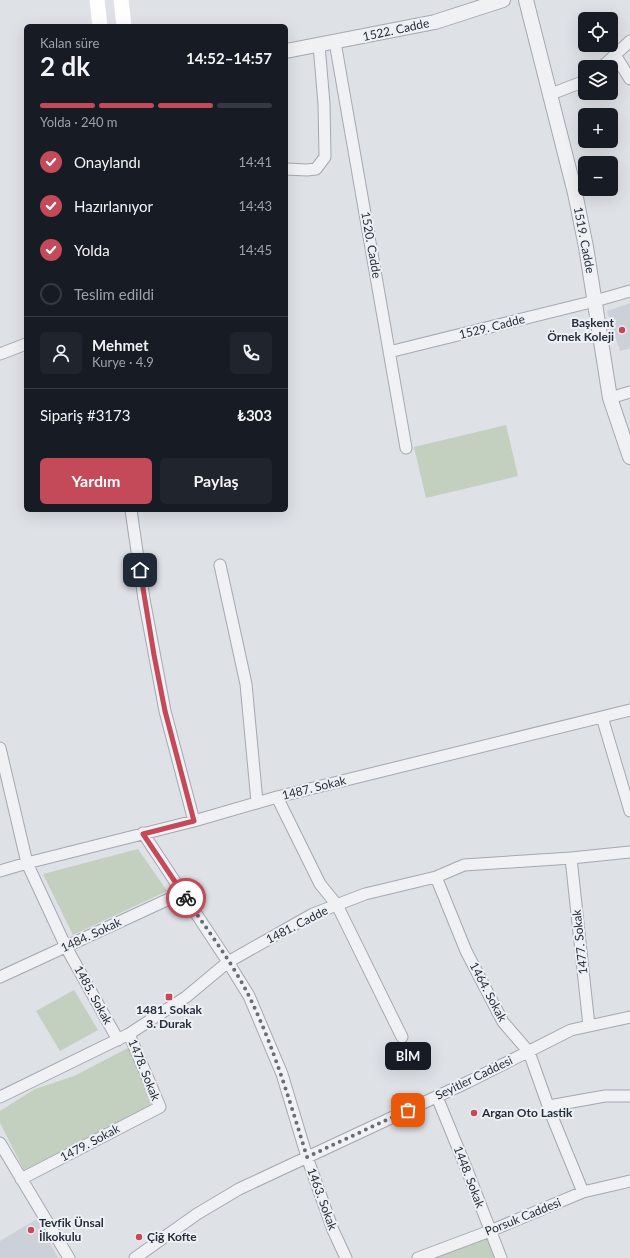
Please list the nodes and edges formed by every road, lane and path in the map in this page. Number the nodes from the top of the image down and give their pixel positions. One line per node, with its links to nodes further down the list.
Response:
1 (97, 0): 5 (main road)
2 (121, 0): 6 (main road)
3 (503, 0): 8 (street, 1522. Cadde)
4 (526, 0): 15 (street, 1519. Cadde)
5 (100, 24)
6 (124, 24)
7 (630, 41): 11 (street)
8 (335, 42): 9 (street, 1522. Cadde); 20 (street, 1520. Cadde)
9 (319, 45): 10 (street, 1522. Cadde); 16 (street)
10 (288, 51)
11 (615, 55): 12 (street); 13 (street)
12 (610, 60)
13 (630, 79)
14 (578, 84): 15 (street)
15 (550, 94): 18 (street, 1519. Cadde)
16 (288, 169)
17 (630, 291): 18 (street, 1529. Cadde)
18 (595, 302): 20 (street, 1529. Cadde); 23 (street, 1519. Cadde)
19 (24, 345): 21 (street)
20 (389, 352): 24 (street, 1520. Cadde)
21 (0, 354)
22 (630, 392): 23 (street)
23 (610, 398): 25 (street, 1519. Cadde)
24 (406, 448)
25 (630, 457)
26 (131, 512): 34 (street)
27 (220, 564): 32 (street)
28 (630, 710): 29 (street, 1487. Sokak)
29 (602, 717): 31 (street, 1487. Sokak); 33 (street)
30 (0, 748): 38 (street, 1485. Sokak)
31 (277, 797): 32 (street, 1487. Sokak); 42 (street)
32 (257, 802): 34 (street, 1487. Sokak)
33 (630, 811)
34 (194, 821): 35 (street, 1487. Sokak)
35 (143, 834): 38 (street, 1487. Sokak); 41 (street, 1463. Sokak)
36 (630, 852): 37 (street, 1481. Cadde)
37 (571, 858): 40 (street, 1481. Cadde); 47 (street, 1477. Sokak)
38 (27, 863): 39 (street, 1487. Sokak); 43 (street, 1485. Sokak)
39 (0, 871)
40 (436, 877): 42 (street, 1481. Cadde); 51 (street, 1464. Sokak)
41 (182, 893): 43 (street, 1484. Sokak); 44 (street, 1463. Sokak)
42 (337, 905): 44 (street, 1481. Cadde); 49 (street)
43 (66, 947): 45 (street, 1484. Sokak); 50 (street, 1485. Sokak)
44 (228, 962): 48 (street, 1481. Cadde); 58 (street, 1463. Sokak)
45 (0, 978)
46 (630, 1017): 47 (street, Seyitler Caddesi)
47 (589, 1026): 51 (street, Seyitler Caddesi)
48 (129, 1034): 50 (street, 1481. Cadde); 56 (street, 1478. Sokak)
49 (402, 1037)
50 (118, 1040): 52 (street, 1481. Cadde)
51 (529, 1052): 53 (street, Seyitler Caddesi); 55 (street, 1464. Sokak)
52 (0, 1096)
53 (437, 1096): 58 (street, Seyitler Caddesi); 62 (street, 1448. Sokak)
54 (630, 1096): 55 (street)
55 (548, 1106): 61 (street, 1464. Sokak)
56 (160, 1107): 59 (street, 1479. Sokak)
57 (0, 1143): 59 (street)
58 (307, 1157): 64 (street, Seyitler Caddesi); 65 (street, 1463. Sokak)
59 (21, 1180): 63 (street)
60 (630, 1181): 61 (street, Porsuk Caddesi)
61 (583, 1192): 62 (street, Porsuk Caddesi)
62 (490, 1231): 66 (street, Porsuk Caddesi); 67 (street, 1448. Sokak)
63 (69, 1258)
64 (135, 1258)
65 (346, 1258)
66 (418, 1258)
67 (501, 1258)

